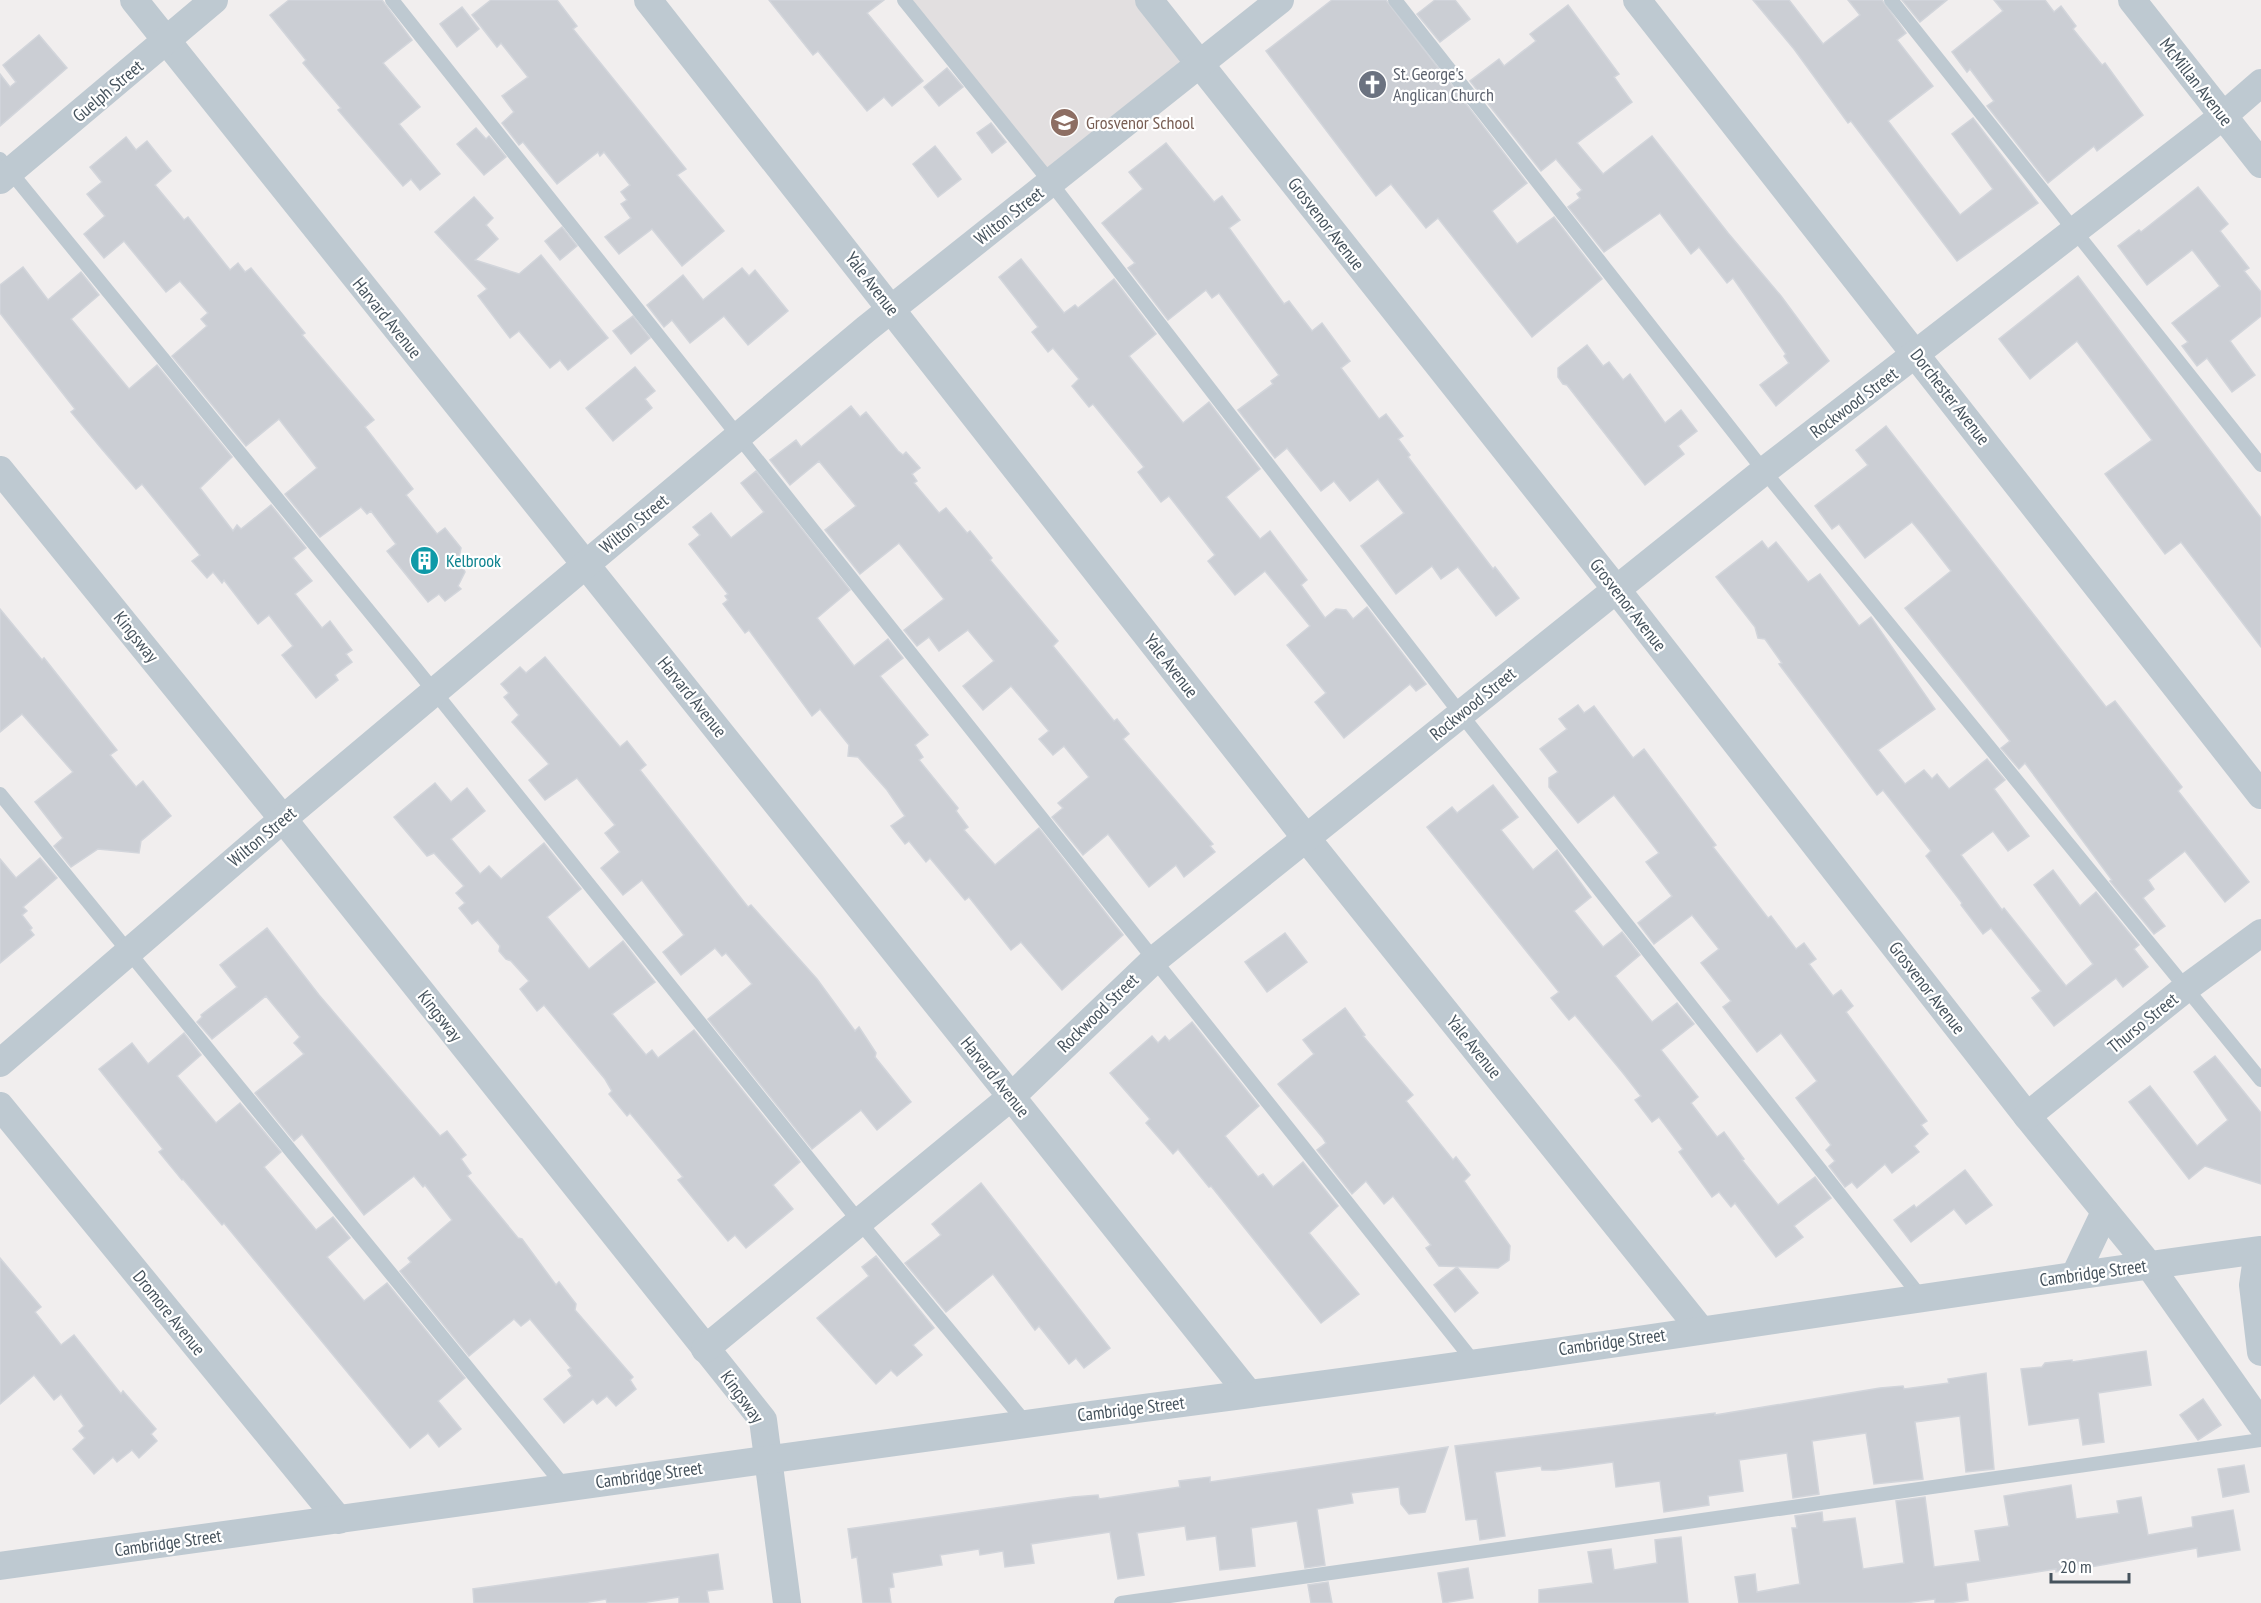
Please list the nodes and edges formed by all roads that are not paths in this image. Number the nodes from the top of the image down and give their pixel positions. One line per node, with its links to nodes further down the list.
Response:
1 (134, 0): 12 (street, Harvard Avenue)
2 (214, 0): 12 (street, Guelph Street)
3 (392, 0): 22 (lane)
4 (648, 0): 20 (street, Yale Avenue)
5 (904, 0): 18 (lane)
6 (1149, 0): 13 (street, Grosvenor Avenue)
7 (1280, 0): 13 (street, Wilton Street)
8 (1395, 0): 25 (lane)
9 (1637, 0): 21 (street, Dorchester Avenue)
10 (1891, 0): 19 (lane)
11 (2132, 0): 15 (street, McMillan Avenue)
12 (167, 41): 17 (street, Guelph Street); 26 (street, Harvard Avenue)
13 (1200, 64): 18 (street, Wilton Street); 27 (street, Grosvenor Avenue)
14 (2261, 83): 15 (street, Rockwood Street)
15 (2223, 116): 16 (street, McMillan Avenue); 19 (street, Rockwood Street)
16 (2261, 164)
17 (3, 170): 28 (lane)
18 (1051, 183): 20 (street, Wilton Street); 29 (lane)
19 (2074, 230): 21 (street, Rockwood Street); 23 (lane)
20 (892, 309): 22 (street, Wilton Street); 33 (street, Yale Avenue)
21 (1917, 355): 25 (street, Rockwood Street); 31 (street, Dorchester Avenue)
22 (742, 436): 26 (street, Wilton Street); 36 (lane)
23 (2261, 465)
24 (0, 470): 32 (street, Kingsway)
25 (1764, 471): 27 (street, Rockwood Street); 37 (lane)
26 (586, 564): 28 (street, Wilton Street); 40 (street, Harvard Avenue)
27 (1616, 589): 29 (street, Rockwood Street); 42 (street, Grosvenor Avenue)
28 (434, 692): 32 (street, Wilton Street); 44 (lane)
29 (1460, 713): 33 (street, Rockwood Street); 48 (lane)
30 (0, 794): 35 (lane)
31 (2261, 795)
32 (284, 819): 35 (street, Wilton Street); 50 (street, Kingsway)
33 (1306, 838): 36 (street, Rockwood Street); 49 (street, Yale Avenue)
34 (2261, 933): 37 (street, Thurso Street)
35 (127, 952): 38 (street, Wilton Street); 58 (lane)
36 (1153, 961): 40 (street, Rockwood Street); 52 (lane)
37 (2186, 988): 39 (lane); 42 (street, Thurso Street)
38 (0, 1063)
39 (2261, 1080)
40 (1011, 1097): 44 (street, Rockwood Street); 53 (street, Harvard Avenue)
41 (0, 1106): 59 (street, Dromore Avenue)
42 (2027, 1116): 43 (street, Grosvenor Avenue)
43 (2105, 1212): 46 (street, Grosvenor Avenue); 47 (street)
44 (858, 1220): 50 (street, Rockwood Street); 54 (lane)
45 (2260, 1251): 46 (street, Cambridge Street); 51 (street)
46 (2149, 1265): 47 (street, Cambridge Street); 55 (street, Grosvenor Avenue)
47 (2075, 1275): 48 (street, Cambridge Street)
48 (1920, 1296): 49 (street, Cambridge Street)
49 (1700, 1329): 52 (street, Cambridge Street)
50 (705, 1349): 57 (street, Kingsway)
51 (2261, 1352)
52 (1474, 1362): 53 (street, Cambridge Street)
53 (1249, 1394): 54 (street, Cambridge Street)
54 (1025, 1422): 57 (street, Cambridge Street)
55 (2261, 1424)
56 (2261, 1440): 62 (lane)
57 (768, 1459): 58 (street, Cambridge Street); 61 (street, Kingsway)
58 (564, 1486): 59 (street, Cambridge Street)
59 (339, 1520): 60 (street, Cambridge Street)
60 (0, 1566)
61 (787, 1603)
62 (1121, 1603)

